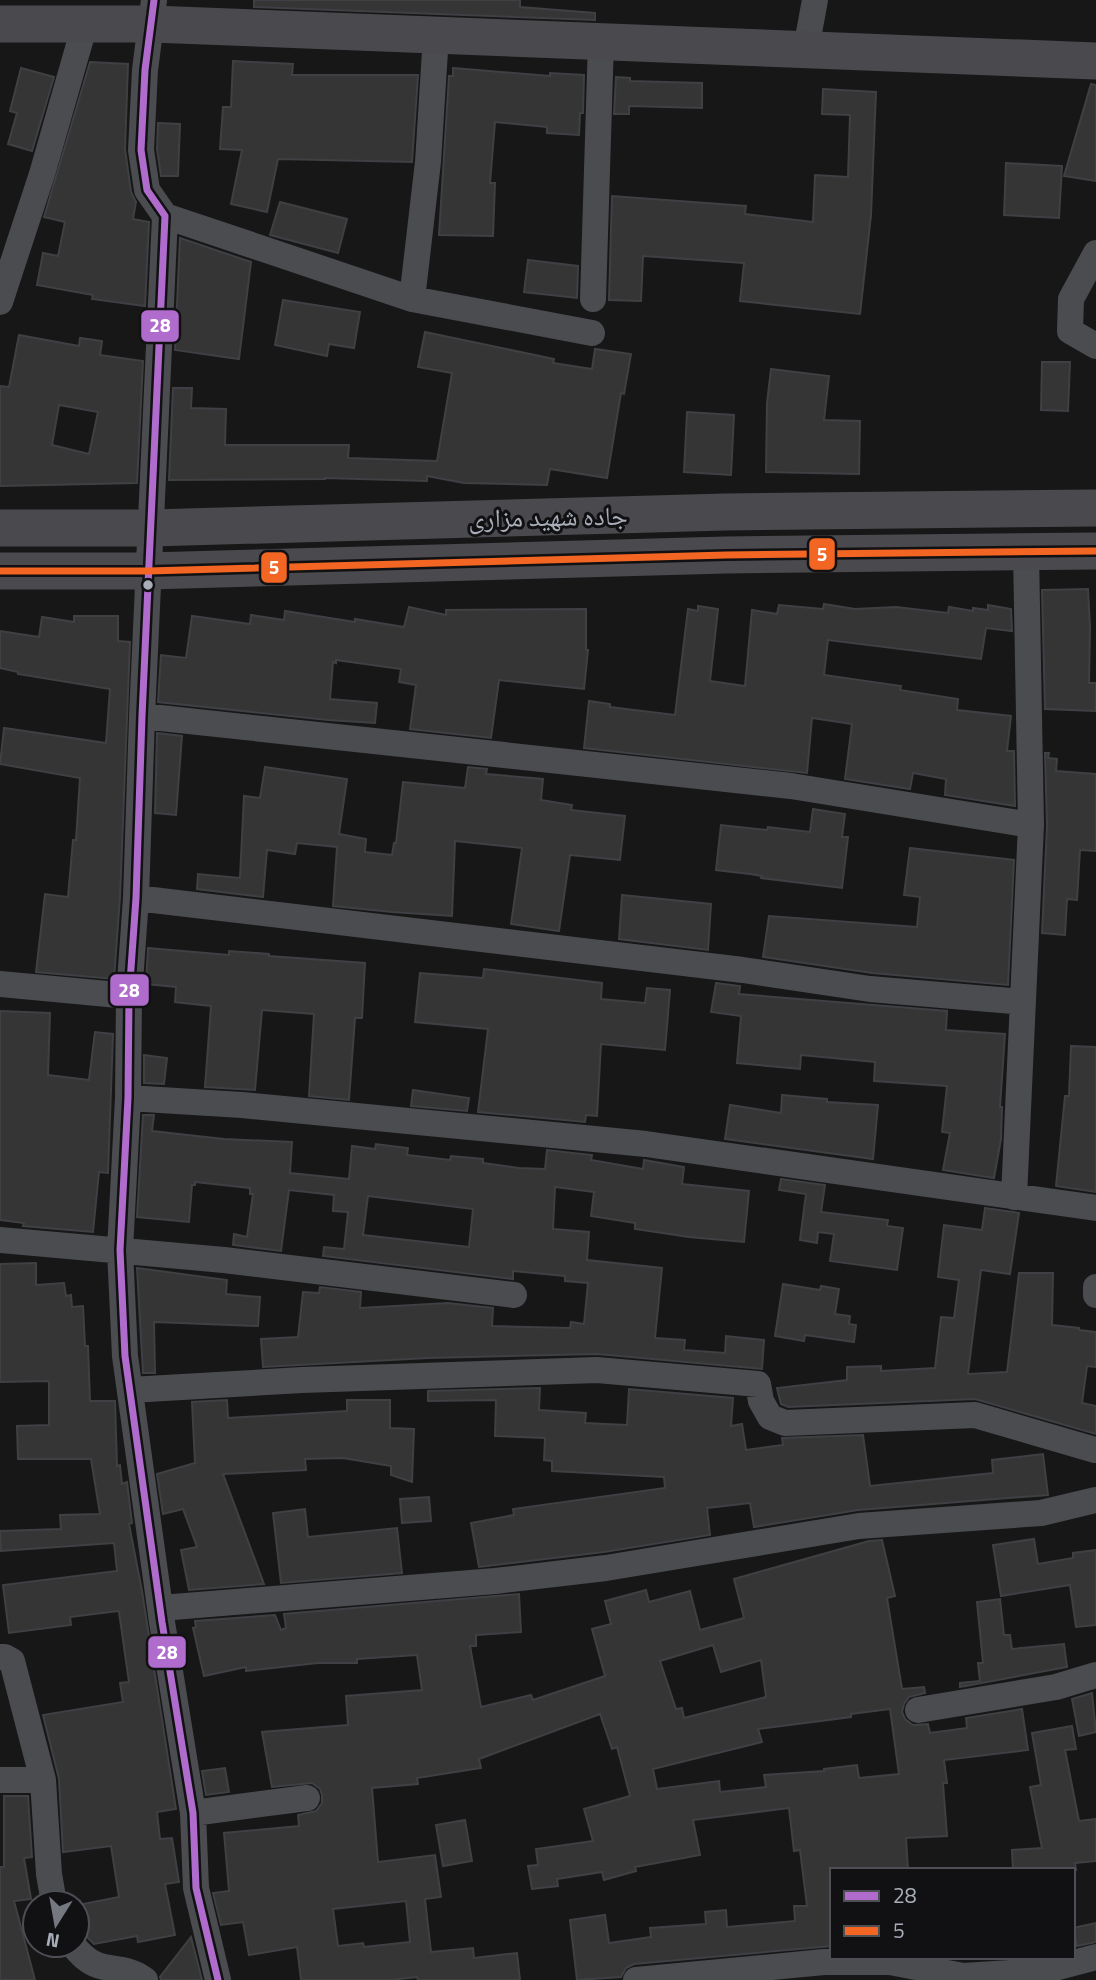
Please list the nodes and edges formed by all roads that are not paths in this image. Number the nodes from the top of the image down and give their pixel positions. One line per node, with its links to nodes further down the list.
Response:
1 (815, 0): 7 (street)
2 (153, 12): 4 (main road); 5 (main road); 9 (street)
3 (0, 24): 4 (main road)
4 (85, 24): 13 (street)
5 (436, 35): 6 (main road); 11 (street)
6 (601, 41): 7 (main road); 12 (street)
7 (806, 49): 8 (main road)
8 (1096, 61)
9 (165, 216): 11 (street); 18 (street)
10 (1096, 253): 15 (street)
11 (412, 299): 14 (street)
12 (593, 299)
13 (0, 302)
14 (593, 333)
15 (1096, 346)
16 (1096, 508): 18 (main road, جاده شهید مزاری)
17 (0, 528): 18 (main road, جاده شهید مزاری)
18 (151, 528): 22 (street)
19 (1096, 551): 20 (main road)
20 (1026, 552): 22 (main road); 24 (street)
21 (0, 571): 22 (main road)
22 (148, 571): 23 (street)
23 (142, 716): 24 (street); 25 (street)
24 (1031, 825): 28 (street)
25 (136, 898): 27 (street); 28 (street)
26 (0, 984): 27 (street)
27 (129, 996): 29 (street)
28 (1023, 1002): 30 (street)
29 (128, 1098): 30 (street); 33 (street)
30 (1014, 1197): 31 (street)
31 (1096, 1208)
32 (0, 1240): 33 (street)
33 (120, 1250): 36 (street); 37 (street)
34 (1096, 1287): 35 (street)
35 (1096, 1295)
36 (514, 1296)
37 (130, 1390): 38 (street); 40 (street)
38 (1096, 1450)
39 (1096, 1500): 40 (street)
40 (160, 1608): 47 (street)
41 (0, 1657): 45 (street)
42 (1096, 1675): 43 (street)
43 (918, 1710)
44 (0, 1780): 45 (street)
45 (44, 1780): 48 (street)
46 (307, 1798): 47 (street)
47 (193, 1813): 52 (street)
48 (52, 1889)
49 (1096, 1956): 53 (street)
50 (81, 1959): 51 (street)
51 (145, 1980)
52 (218, 1980)
53 (636, 1980)

